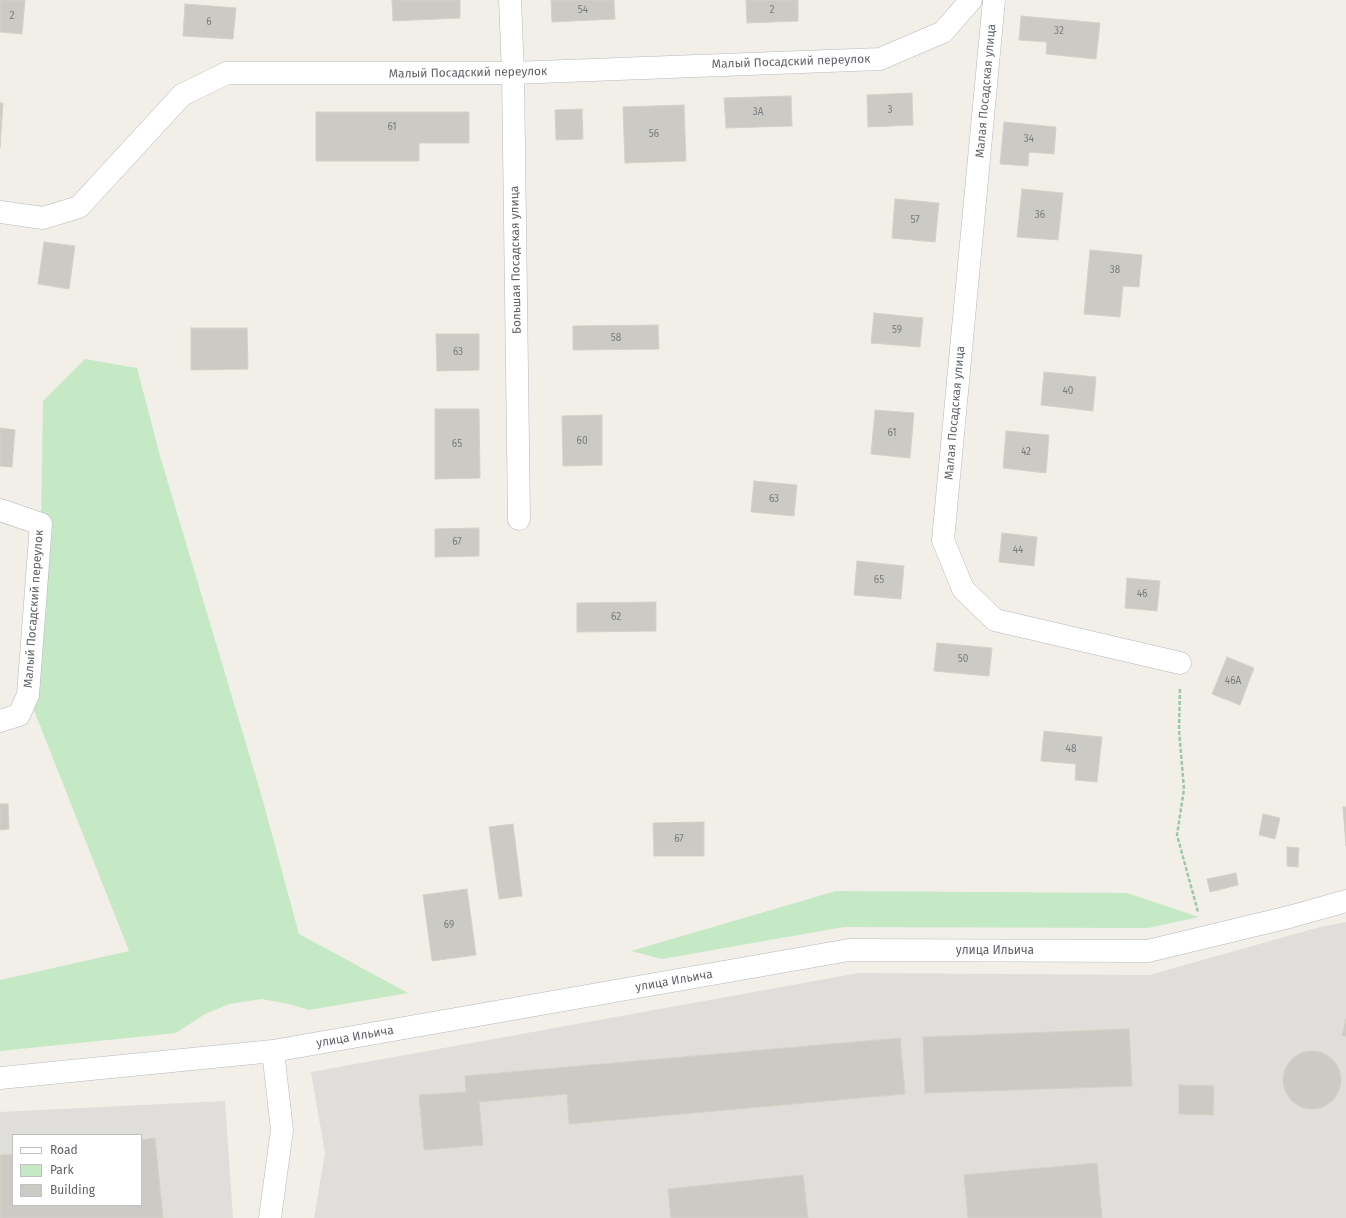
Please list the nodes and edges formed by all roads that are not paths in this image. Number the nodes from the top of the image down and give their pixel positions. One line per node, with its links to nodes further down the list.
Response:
1 (510, 0): 4 (street, Большая Посадская улица)
2 (971, 0): 4 (street, Малый Посадский переулок)
3 (994, 0): 8 (street, Малая Посадская улица)
4 (513, 73): 5 (street, Малый Посадский переулок); 7 (street, Большая Посадская улица)
5 (0, 212)
6 (0, 510): 9 (street, Малый Посадский переулок)
7 (519, 520)
8 (1180, 663)
9 (0, 721)
10 (1346, 901): 11 (street, улица Ильича)
11 (273, 1052): 12 (street, улица Ильича); 13 (street)
12 (0, 1078)
13 (270, 1218)

